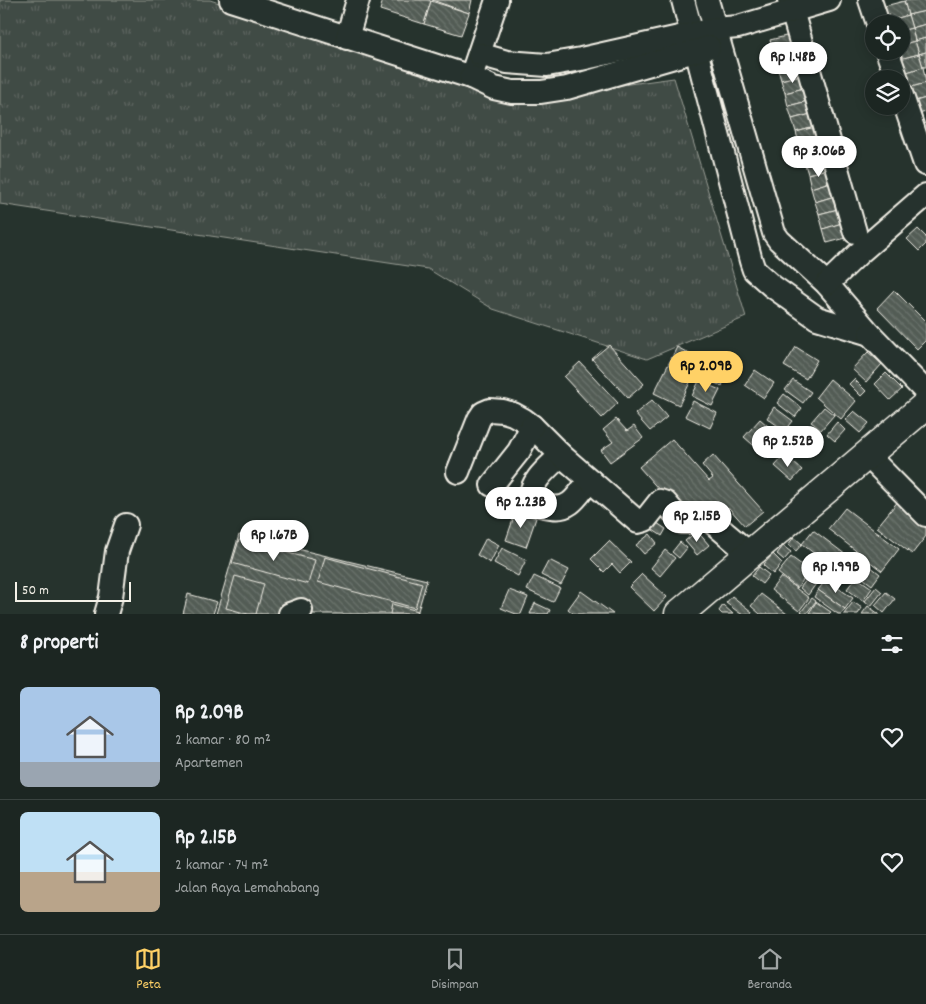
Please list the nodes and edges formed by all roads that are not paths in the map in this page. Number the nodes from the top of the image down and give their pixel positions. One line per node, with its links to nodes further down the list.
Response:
1 (231, 0): 11 (street)
2 (358, 0): 11 (street)
3 (497, 0): 13 (street)
4 (683, 0): 12 (street)
5 (707, 0): 10 (street)
6 (829, 0): 8 (street)
7 (870, 0): 9 (street)
8 (791, 5): 10 (street); 18 (street)
9 (875, 15)
10 (717, 36): 12 (street); 19 (street)
11 (347, 38): 14 (street)
12 (694, 43): 13 (street); 14 (street); 20 (street)
13 (479, 54): 14 (street)
14 (471, 78)
15 (909, 115): 16 (street)
16 (925, 164)
17 (926, 195): 19 (street)
18 (855, 232)
19 (827, 284): 20 (street)
20 (870, 334): 21 (street)
21 (926, 392)
22 (926, 404): 25 (main road)
23 (532, 426): 24 (street); 26 (street); 28 (street)
24 (561, 455): 27 (street); 27 (street)
25 (867, 455): 29 (street); 31 (main road)
26 (458, 472)
27 (590, 480): 31 (street)
28 (492, 485)
29 (926, 515)
30 (126, 525): 32 (street)
31 (750, 554): 33 (main road)
32 (106, 614)
33 (679, 614)

